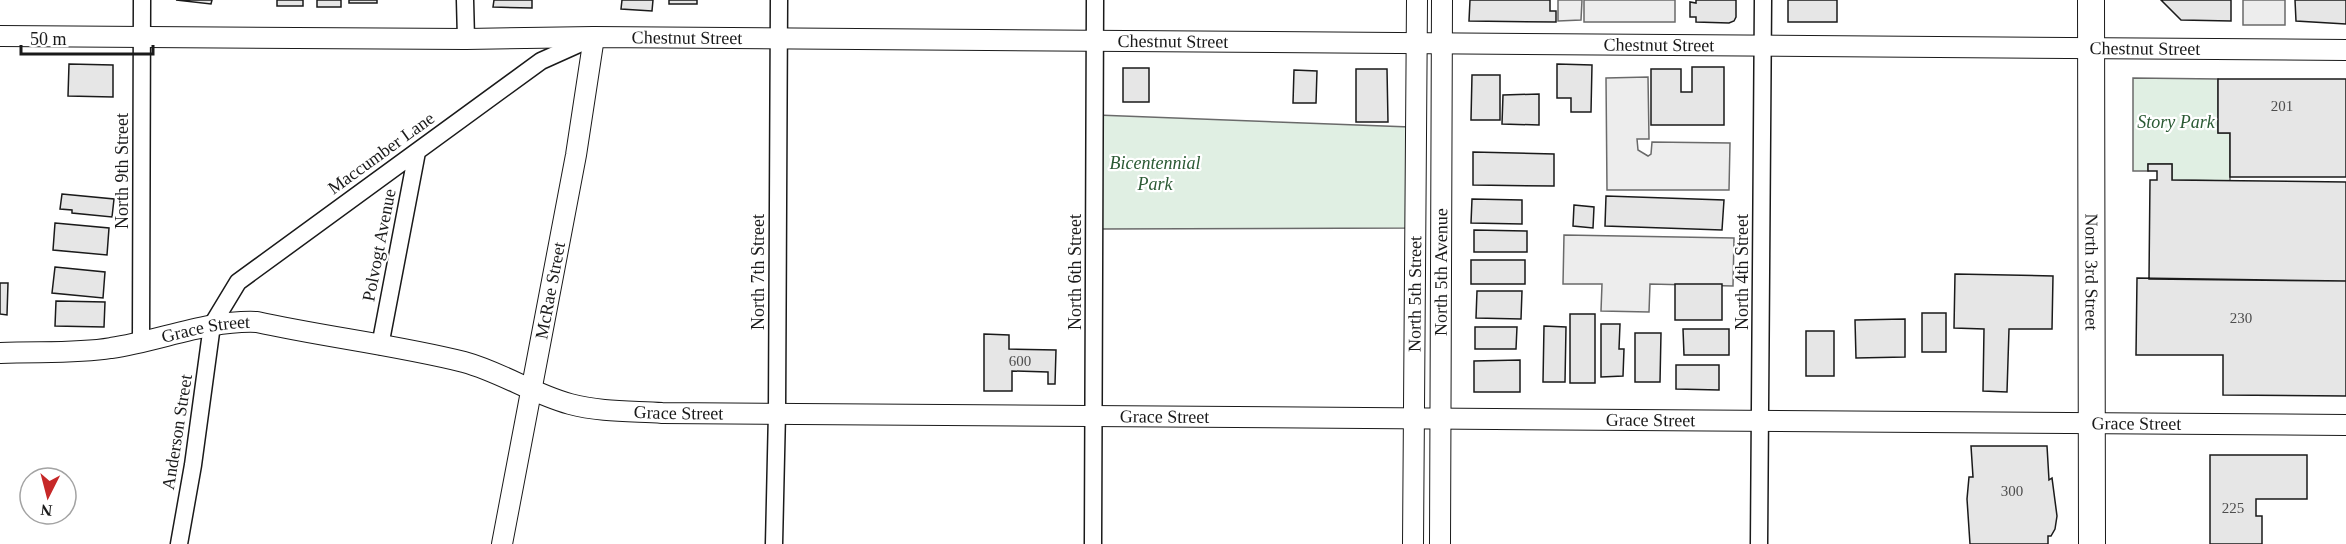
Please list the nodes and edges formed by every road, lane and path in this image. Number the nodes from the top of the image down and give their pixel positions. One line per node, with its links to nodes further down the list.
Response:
1 (142, 0): 11 (street, North 9th Street)
2 (465, 0): 12 (street)
3 (779, 0): 13 (street, North 7th Street)
4 (1095, 0): 14 (street, North 6th Street)
5 (1417, 0): 15 (street)
6 (1442, 0): 16 (street, North 5th Avenue)
7 (1763, 0): 17 (street, North 4th Street)
8 (2091, 0): 18 (main road, North 3rd Street)
9 (0, 36): 11 (street, Chestnut Street)
10 (594, 37): 12 (street, Chestnut Street); 13 (street, Chestnut Street); 20 (street, Maccumber Lane); 25 (street, McRae Street)
11 (142, 38): 12 (street, Chestnut Street); 22 (street, North 9th Street)
12 (466, 39)
13 (778, 39): 14 (street, Chestnut Street); 26 (street, North 7th Street)
14 (1094, 41): 15 (street, Chestnut Street); 27 (street, North 6th Street)
15 (1417, 42): 16 (street, Chestnut Street); 28 (street, North 5th Street)
16 (1442, 42): 17 (street, Chestnut Street); 29 (street, North 5th Avenue)
17 (1762, 45): 18 (street, Chestnut Street); 30 (street, North 4th Street)
18 (2091, 48): 19 (street, Chestnut Street); 31 (main road, North 3rd Street)
19 (2346, 50)
20 (417, 152): 21 (street, Maccumber Lane); 23 (street, Polvogt Avenue)
21 (212, 325): 22 (street, Grace Street); 23 (street, Grace Street); 33 (street, Anderson Street)
22 (141, 342): 24 (street, Grace Street)
23 (380, 346): 25 (street, Grace Street)
24 (0, 353)
25 (531, 389): 26 (street, Grace Street); 34 (street, McRae Street)
26 (777, 412): 27 (street, Grace Street); 35 (street, North 7th Street)
27 (1094, 415): 28 (street, Grace Street); 36 (street, North 6th Street)
28 (1414, 419): 29 (street, Grace Street); 37 (street, North 5th Street)
29 (1439, 419): 30 (street, Grace Street); 38 (street, North 5th Avenue)
30 (1760, 420): 31 (street, Grace Street); 39 (street, North 4th Street)
31 (2091, 422): 32 (street, Grace Street); 40 (main road, North 3rd Street)
32 (2346, 425)
33 (178, 544)
34 (502, 544)
35 (774, 544)
36 (1093, 544)
37 (1413, 544)
38 (1440, 544)
39 (1759, 544)
40 (2092, 544)

